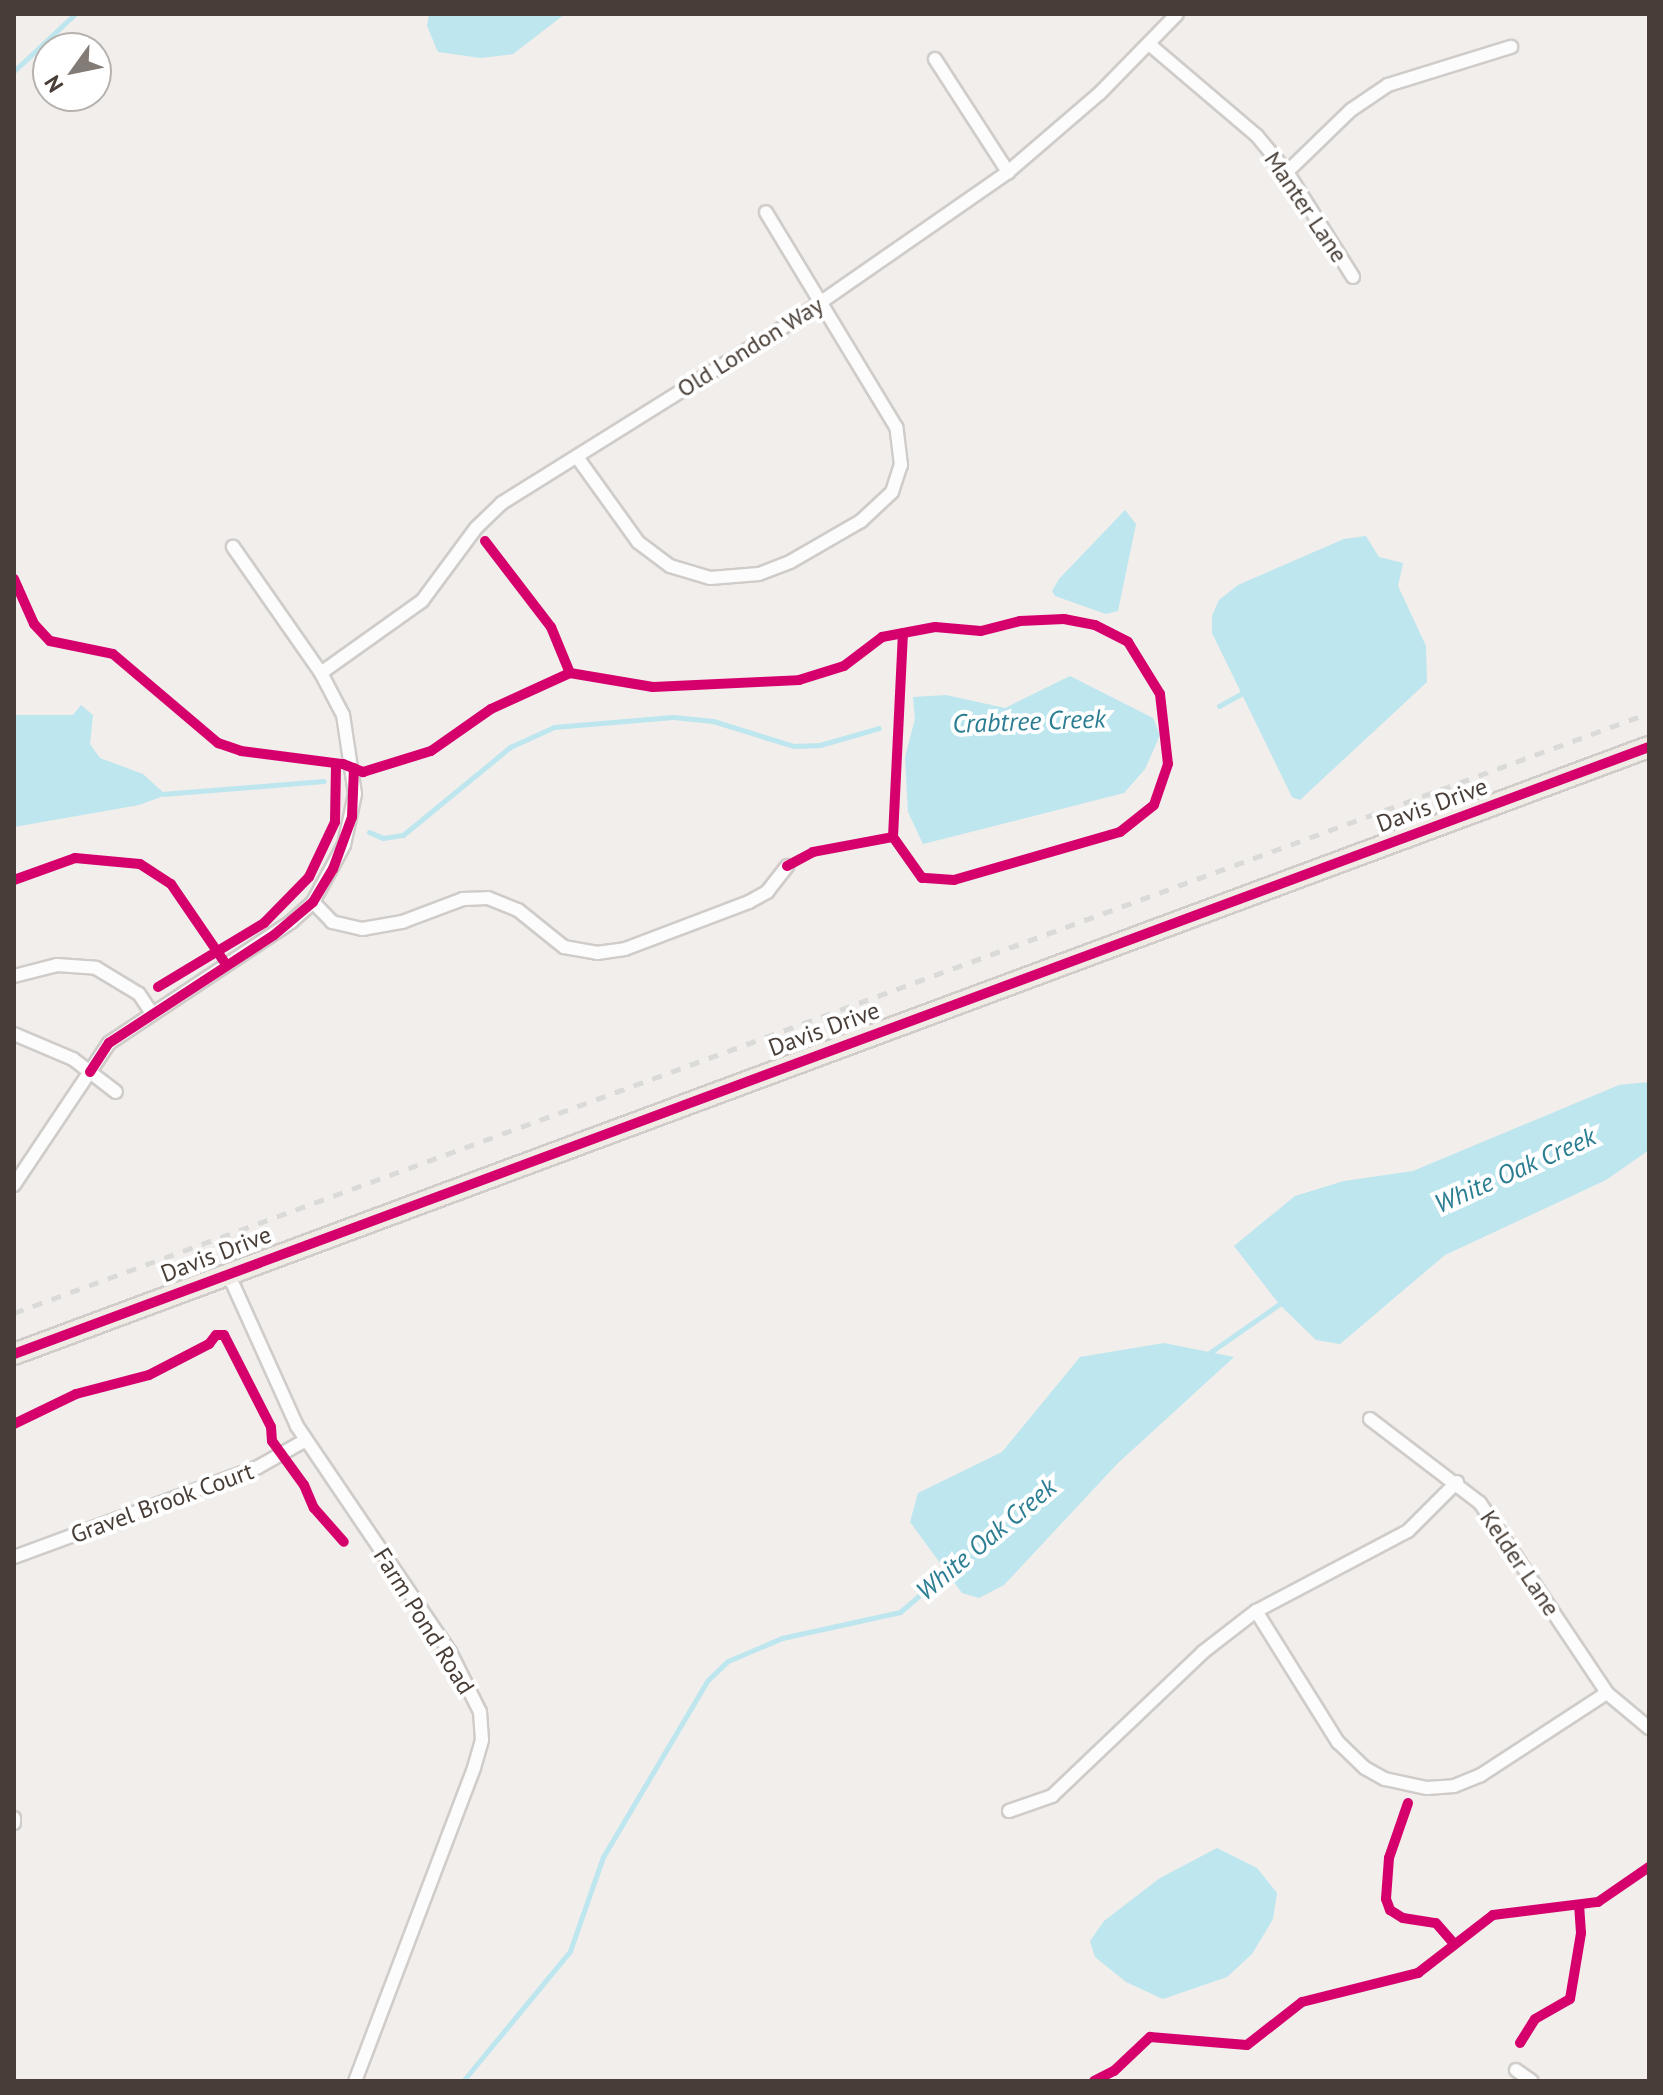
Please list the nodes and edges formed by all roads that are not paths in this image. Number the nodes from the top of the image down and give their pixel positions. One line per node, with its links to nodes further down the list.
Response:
1 (1177, 14): 2 (street, Old London Way)
2 (1149, 44): 5 (street, Old London Way); 6 (street, Manter Lane)
3 (1511, 47): 6 (street)
4 (935, 59): 5 (street)
5 (1008, 172): 9 (street, Old London Way)
6 (1287, 172): 8 (street, Manter Lane)
7 (766, 212): 9 (street)
8 (1353, 277)
9 (820, 303): 10 (street, Old London Way); 10 (street)
10 (577, 457): 12 (street, Old London Way)
11 (233, 547): 12 (street)
12 (321, 673): 15 (street)
13 (1649, 747): 22 (main road, Davis Drive)
14 (787, 866): 15 (street)
15 (313, 902): 17 (street)
16 (14, 976): 17 (street)
17 (152, 1013): 19 (street)
18 (14, 1034): 19 (street)
19 (90, 1072): 20 (street); 21 (street)
20 (116, 1092)
21 (14, 1185)
22 (227, 1271): 23 (main road, Davis Drive); 25 (street, Farm Pond Road)
23 (14, 1354)
24 (1370, 1419): 26 (street, Kelder Lane)
25 (306, 1440): 27 (street, Gravel Brook Court); 33 (street, Farm Pond Road)
26 (1457, 1482): 28 (street); 29 (street, Kelder Lane)
27 (14, 1557)
28 (1256, 1611): 29 (street); 31 (street)
29 (1607, 1693): 30 (street, Kelder Lane)
30 (1649, 1728)
31 (1009, 1811)
32 (1516, 2070): 34 (street)
33 (355, 2081)
34 (1532, 2081)

